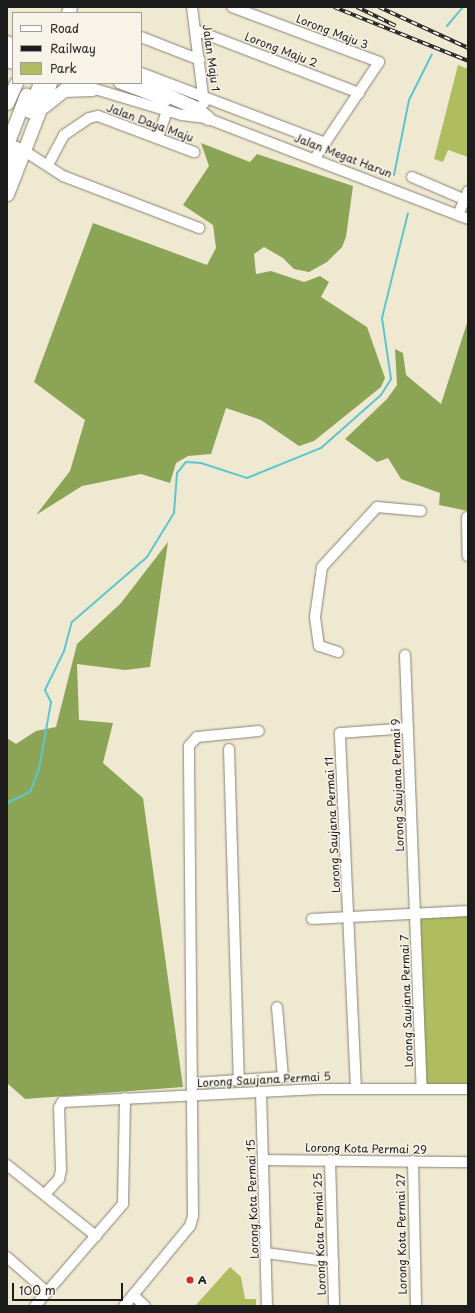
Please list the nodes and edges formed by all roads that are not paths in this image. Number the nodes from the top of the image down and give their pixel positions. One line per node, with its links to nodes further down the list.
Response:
1 (192, 7): 3 (street, Jalan Maju 1)
2 (232, 7): 15 (street, Lorong Maju 3)
3 (195, 30): 5 (street, Jalan Maju 1); 15 (street, Lorong Maju 2)
4 (142, 37): 5 (street)
5 (200, 60): 16 (street, Jalan Maju 1)
6 (142, 73): 16 (street, Jalan Megat Harun)
7 (16, 84): 17 (main road)
8 (31, 84): 23 (main road)
9 (40, 84): 28 (main road)
10 (50, 84): 19 (main road)
11 (78, 84): 14 (street, Jalan Megat Harun)
12 (122, 84): 20 (street, Jalan Megat Harun)
13 (142, 84): 20 (main road)
14 (92, 89): 18 (street, Jalan Megat Harun); 19 (main road)
15 (359, 93): 22 (street)
16 (205, 98): 20 (street, Jalan Maju 1); 22 (street, Jalan Megat Harun)
17 (7, 103)
18 (167, 111): 20 (street, Jalan Megat Harun); 21 (street)
19 (36, 115): 24 (main road)
20 (205, 115): 26 (street, Jalan Megat Harun)
21 (158, 137): 25 (street, Jalan Daya Maju); 27 (street, Jalan Daya Maju)
22 (325, 143): 26 (street)
23 (7, 144)
24 (23, 150): 27 (street); 30 (main road)
25 (194, 152)
26 (315, 158): 32 (street, Jalan Megat Harun)
27 (48, 165): 34 (street)
28 (7, 168)
29 (412, 177): 31 (street)
30 (7, 194)
31 (467, 197): 32 (street)
32 (458, 215): 33 (street, Jalan Megat Harun)
33 (468, 219)
34 (199, 228)
35 (421, 511): 38 (street)
36 (466, 517): 37 (street)
37 (468, 556)
38 (338, 652)
39 (405, 656): 40 (street, Lorong Saujana Permai 9)
40 (408, 728): 44 (street, Lorong Saujana Permai 9); 45 (street, Lorong Saujana Permai 11)
41 (259, 731): 49 (street)
42 (229, 749): 48 (street)
43 (468, 911): 44 (street)
44 (416, 914): 45 (street); 52 (street, Lorong Saujana Permai 7)
45 (349, 917): 46 (street); 51 (street, Lorong Saujana Permai 11)
46 (312, 919)
47 (277, 1007): 48 (street)
48 (239, 1080): 49 (street)
49 (194, 1083): 54 (street)
50 (468, 1088): 52 (street, Lorong Saujana Permai 5)
51 (356, 1089): 52 (street, Lorong Saujana Permai 5); 53 (street, Lorong Saujana Permai 5)
52 (422, 1089)
53 (261, 1092): 54 (street, Lorong Saujana Permai 5); 56 (street, Lorong Kota Permai 15)
54 (194, 1095): 55 (street, Lorong Saujana Permai 5); 67 (street)
55 (125, 1098): 61 (street, Lorong Saujana Permai 5); 62 (street)
56 (264, 1160): 57 (street, Lorong Kota Permai 29); 63 (street, Lorong Kota Permai 15)
57 (330, 1160): 58 (street, Lorong Kota Permai 29); 65 (street, Lorong Kota Permai 25)
58 (413, 1161): 59 (street, Lorong Kota Permai 29); 73 (street, Lorong Kota Permai 27)
59 (468, 1162)
60 (7, 1165): 61 (street)
61 (45, 1194): 62 (street)
62 (96, 1236): 66 (street)
63 (266, 1253): 65 (street); 71 (street, Lorong Kota Permai 15)
64 (7, 1257): 66 (street)
65 (333, 1262): 72 (street, Lorong Kota Permai 25)
66 (47, 1292): 68 (street)
67 (133, 1295): 69 (street); 70 (street)
68 (35, 1306)
69 (124, 1306)
70 (146, 1306)
71 (267, 1306)
72 (334, 1306)
73 (416, 1306)

